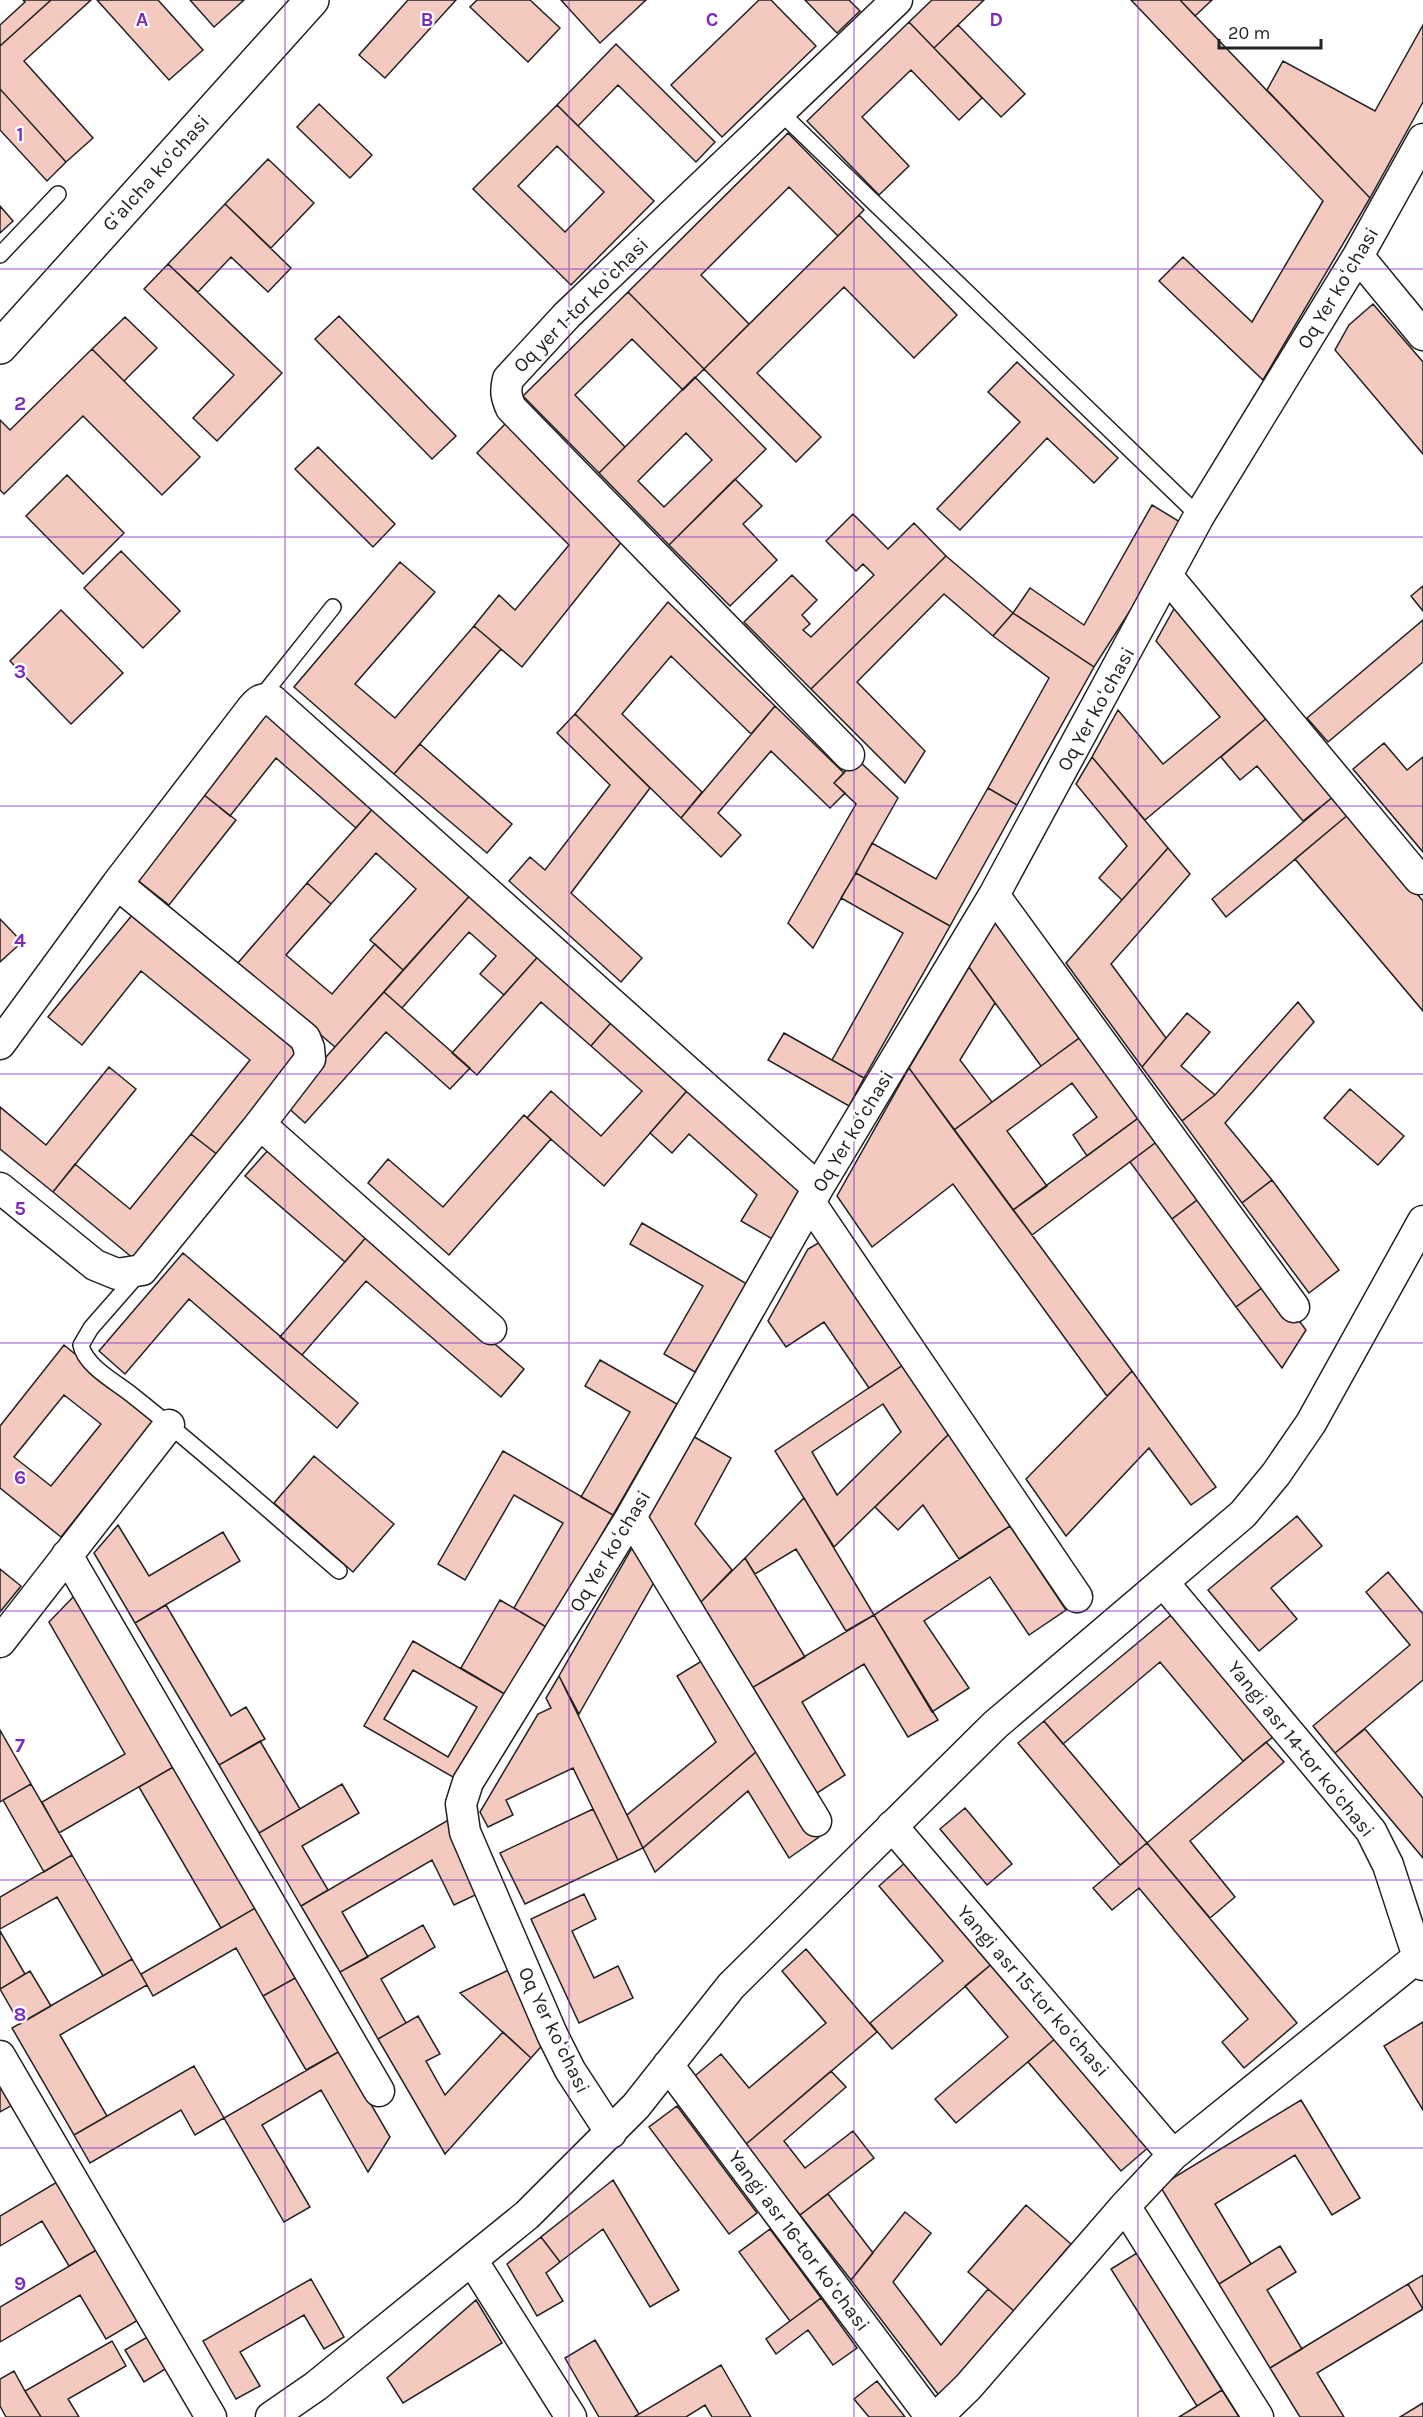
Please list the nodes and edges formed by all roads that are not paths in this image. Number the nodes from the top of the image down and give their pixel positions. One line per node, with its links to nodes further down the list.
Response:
1 (312, 0): 9 (street, Gʻalcha koʻchasi)
2 (897, 0): 3 (street, Oq yer 1-tor koʻchasi)
3 (779, 111): 10 (lane); 14 (street, Oq yer 1-tor koʻchasi)
4 (1423, 140): 7 (street, Oq Yer koʻchasi)
5 (58, 194): 6 (lane)
6 (0, 255)
7 (1358, 256): 8 (street); 10 (street, Oq Yer koʻchasi)
8 (1423, 335)
9 (0, 347)
10 (1199, 516): 11 (street, Oq Yer koʻchasi)
11 (1168, 577): 15 (street); 17 (street, Oq Yer koʻchasi)
12 (333, 607): 13 (lane)
13 (259, 700): 16 (street); 21 (street)
14 (849, 755)
15 (1419, 879)
16 (117, 884): 18 (street); 19 (street)
17 (994, 895): 21 (street, Oq Yer koʻchasi); 24 (street)
18 (0, 1044)
19 (257, 1128): 23 (street); 25 (street)
20 (0, 1188): 23 (street)
21 (815, 1196): 27 (street, Oq Yer koʻchasi); 31 (street)
22 (1422, 1229): 30 (street)
23 (142, 1270): 26 (lane)
24 (1294, 1307)
25 (491, 1329)
26 (170, 1425): 28 (street); 29 (lane)
27 (631, 1517): 33 (street); 40 (street, Oq Yer koʻchasi)
28 (67, 1555): 32 (street); 39 (street)
29 (339, 1571)
30 (1163, 1582): 34 (street); 35 (street, Yangi asr 14-tor koʻchasi)
31 (1077, 1597)
32 (0, 1642)
33 (816, 1821)
34 (892, 1827): 38 (street); 41 (street, Yangi asr 15-tor koʻchasi)
35 (1413, 1896): 36 (street, Yangi asr 14-tor koʻchasi)
36 (1420, 1961): 41 (street)
37 (0, 2056): 44 (street)
38 (669, 2065): 40 (street); 47 (street, Yangi asr 16-tor koʻchasi)
39 (379, 2091)
40 (611, 2133): 43 (street)
41 (1173, 2155): 42 (street)
42 (1125, 2206): 48 (street); 49 (street)
43 (472, 2260): 45 (street); 46 (street)
44 (212, 2417)
45 (271, 2417)
46 (571, 2417)
47 (930, 2417)
48 (937, 2417)
49 (1258, 2417)

